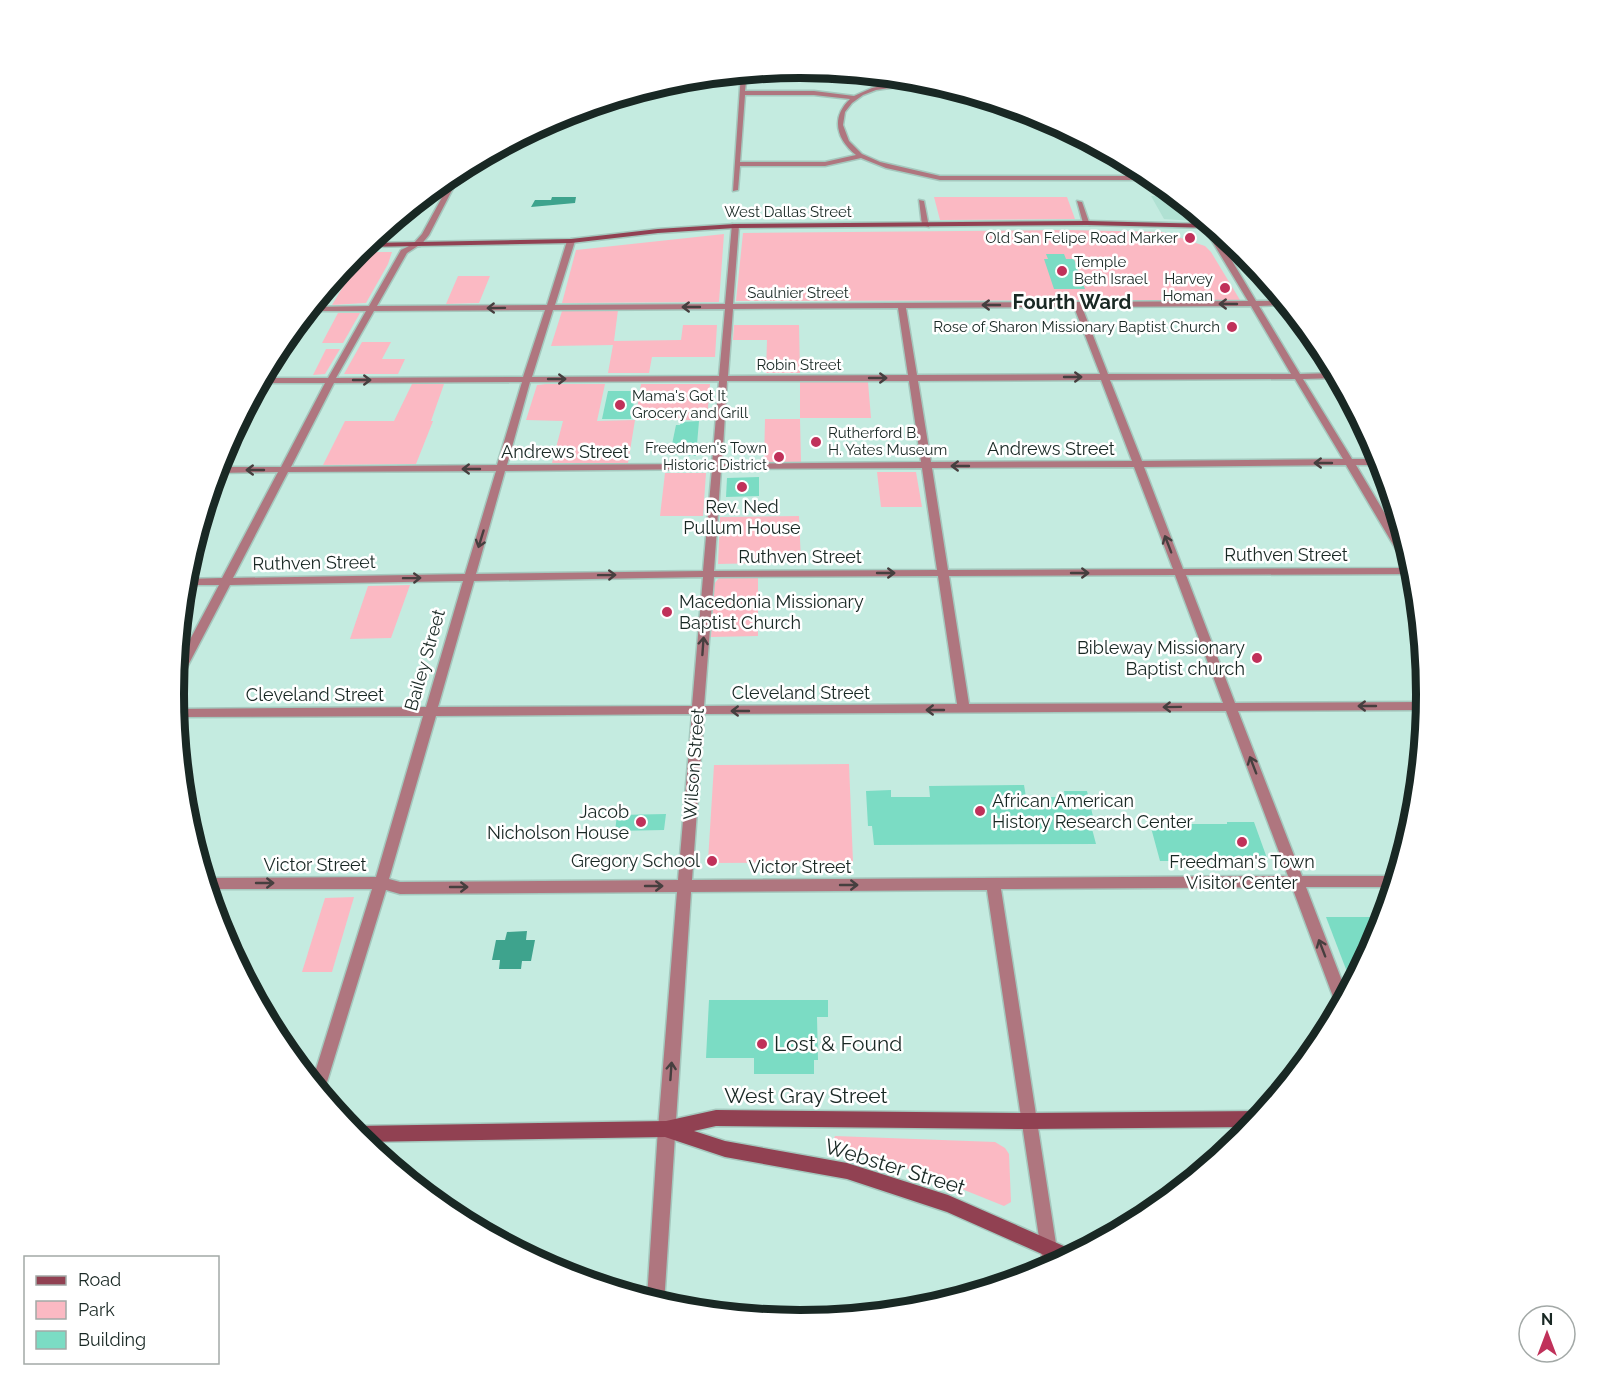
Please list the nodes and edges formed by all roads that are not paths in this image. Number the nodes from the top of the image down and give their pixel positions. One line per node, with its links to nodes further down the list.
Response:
1 (743, 81): 3 (street)
2 (889, 84): 4 (street)
3 (742, 93): 4 (street); 6 (street)
4 (855, 99): 5 (street)
5 (861, 156): 6 (street); 7 (street)
6 (737, 164): 9 (street)
7 (1137, 178)
8 (452, 186): 18 (street)
9 (735, 190)
10 (921, 201): 13 (street)
11 (1079, 202): 12 (street)
12 (1087, 224): 13 (main road, West Dallas Street); 15 (main road, West Dallas Street)
13 (926, 225): 14 (main road, West Dallas Street)
14 (735, 226): 16 (main road, West Dallas Street); 23 (street, Wilson Street)
15 (1201, 226)
16 (571, 242): 18 (main road, West Dallas Street); 25 (street, Bailey Street)
17 (1218, 242): 22 (street)
18 (417, 244): 19 (main road, West Dallas Street); 27 (street)
19 (379, 245)
20 (1276, 303): 22 (street, Saulnier Street)
21 (1077, 304): 22 (street, Saulnier Street, one-way to 21); 24 (street, Saulnier Street, one-way to 24); 30 (street)
22 (1252, 304): 28 (street)
23 (729, 306): 24 (street, Saulnier Street); 25 (street, Saulnier Street, one-way to 25); 33 (street, Wilson Street)
24 (902, 306): 31 (street)
25 (549, 307): 27 (street, Saulnier Street, one-way to 27); 32 (street, Bailey Street)
26 (320, 309): 27 (street, Saulnier Street)
27 (373, 309): 34 (street)
28 (1298, 376): 29 (street, Robin Street); 30 (street, Robin Street); 37 (street)
29 (1328, 376)
30 (1105, 377): 31 (street, Robin Street, one-way to 30); 38 (street)
31 (913, 378): 33 (street, Robin Street, one-way to 31); 39 (street)
32 (527, 379): 33 (street, Robin Street, one-way to 33); 34 (street, Robin Street, one-way to 32); 41 (street, Bailey Street)
33 (724, 379): 40 (street, Wilson Street)
34 (332, 380): 35 (street, Robin Street); 43 (street)
35 (270, 381)
36 (1372, 462): 37 (street, Andrews Street)
37 (1349, 463): 38 (street, Andrews Street, one-way to 38); 44 (street)
38 (1138, 464): 39 (street, Andrews Street, one-way to 39); 47 (street, one-way to 38)
39 (927, 466): 40 (street, Andrews Street); 46 (street)
40 (717, 467): 41 (street, Andrews Street); 48 (street, Wilson Street)
41 (500, 469): 43 (street, Andrews Street, one-way to 43); 49 (street, Bailey Street, one-way to 49)
42 (227, 470): 43 (street, Andrews Street, one-way to 42)
43 (286, 470): 50 (street)
44 (1398, 543)
45 (1404, 571): 47 (street, Ruthven Street)
46 (943, 572): 47 (street, Ruthven Street, one-way to 47); 48 (street, Ruthven Street, one-way to 46); 55 (street)
47 (1179, 573): 54 (street)
48 (709, 574): 49 (street, Ruthven Street, one-way to 48); 57 (street, Wilson Street, one-way to 48)
49 (469, 577): 50 (street, Ruthven Street, one-way to 49); 56 (street, Bailey Street)
50 (226, 581): 51 (street, Ruthven Street); 52 (street)
51 (195, 582)
52 (186, 658)
53 (1416, 706): 54 (street, Cleveland Street, one-way to 54)
54 (1230, 707): 55 (street, Cleveland Street, one-way to 55); 59 (street, one-way to 54)
55 (964, 710): 57 (street, Cleveland Street, one-way to 57)
56 (431, 712): 57 (street, Cleveland Street); 58 (street, Cleveland Street); 62 (street, Bailey Street)
57 (698, 712): 64 (street, Wilson Street)
58 (185, 713)
59 (1297, 881): 60 (street, Victor Street); 63 (street, Victor Street); 65 (street, one-way to 59)
60 (1387, 881)
61 (214, 883): 62 (street, Victor Street, one-way to 62)
62 (381, 883): 64 (street, Victor Street, one-way to 64); 66 (street, Bailey Street)
63 (993, 884): 64 (street, Victor Street, one-way to 63); 68 (street)
64 (685, 886): 69 (street, Wilson Street, one-way to 64)
65 (1339, 992)
66 (321, 1080)
67 (1246, 1119): 68 (main road, West Gray Street)
68 (1028, 1121): 69 (main road, West Gray Street); 71 (street)
69 (666, 1129): 70 (main road, West Gray Street); 71 (main road, Webster Street); 74 (street, Wilson Street)
70 (369, 1134)
71 (1047, 1246): 72 (main road, Webster Street); 73 (street)
72 (1059, 1252)
73 (1049, 1257)
74 (657, 1293)

